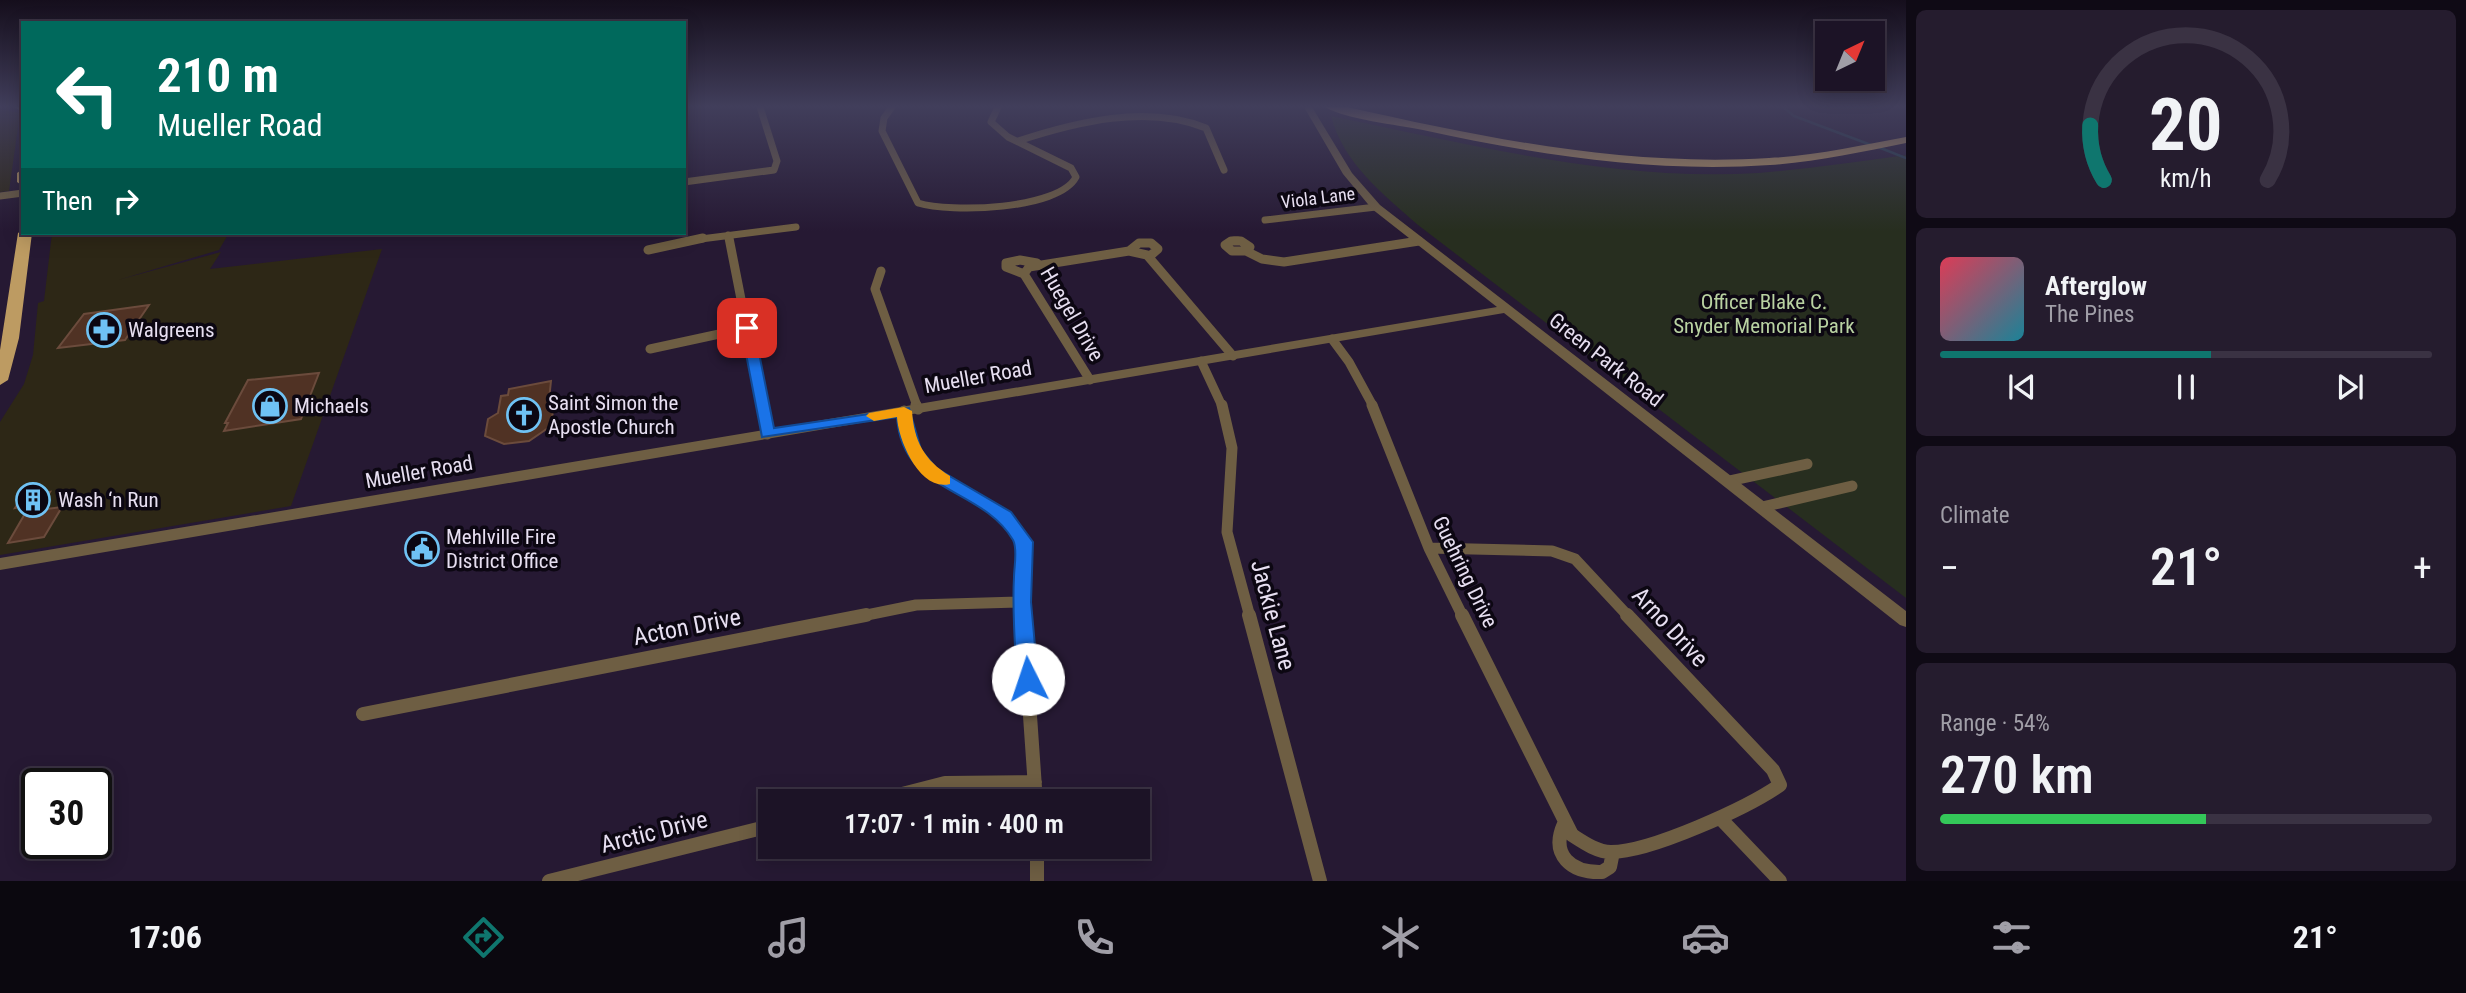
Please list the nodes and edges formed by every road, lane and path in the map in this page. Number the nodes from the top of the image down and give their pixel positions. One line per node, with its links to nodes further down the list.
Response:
1 (773, 148): 9 (street)
2 (891, 148): 3 (street)
3 (1034, 148)
4 (1215, 148): 8 (street)
5 (1333, 148): 12 (street, Green Park Road)
6 (1545, 148): 7 (main road)
7 (1862, 148)
8 (1224, 170)
9 (686, 182)
10 (21, 193): 11 (street)
11 (0, 196)
12 (1376, 207): 13 (street, Viola Lane); 17 (street, Green Park Road)
13 (1265, 220)
14 (796, 227): 16 (street)
15 (25, 235): 29 (main road)
16 (728, 235): 18 (street); 24 (street)
17 (1419, 241): 20 (street); 23 (street, Green Park Road)
18 (648, 250)
19 (1129, 251): 21 (street); 21 (street); 30 (street, Huegel Drive)
20 (1246, 251)
21 (1146, 255): 27 (street)
22 (881, 271): 31 (street)
23 (1507, 309): 25 (street, Mueller Road); 34 (street, Green Park Road)
24 (747, 328): 26 (street); 32 (street)
25 (1332, 339): 27 (street, Mueller Road); 37 (street, Guehring Drive)
26 (650, 349)
27 (1233, 356): 28 (street, Mueller Road)
28 (1201, 361): 30 (street, Mueller Road); 52 (street, Jackie Lane)
29 (0, 380)
30 (1090, 380): 31 (street, Mueller Road)
31 (911, 410): 32 (street, Mueller Road); 39 (street)
32 (767, 434): 38 (street, Mueller Road)
33 (1807, 464): 34 (street)
34 (1729, 481): 36 (street, Green Park Road)
35 (1852, 486): 36 (street)
36 (1762, 507): 40 (street, Green Park Road)
37 (1429, 548): 45 (street, Arno Drive); 46 (street, Guehring Drive)
38 (0, 564)
39 (1022, 602): 41 (street, Acton Drive); 42 (street)
40 (1906, 620)
41 (363, 714)
42 (1035, 782): 43 (street); 44 (street)
43 (922, 789)
44 (1035, 789)
45 (1720, 818): 48 (street); 53 (street)
46 (1564, 824): 48 (street, Guehring Drive); 48 (street)
47 (758, 829): 50 (street, Arctic Drive)
48 (1613, 852)
49 (1037, 859): 51 (street)
50 (548, 881)
51 (1037, 881)
52 (1320, 881)
53 (1780, 881)

